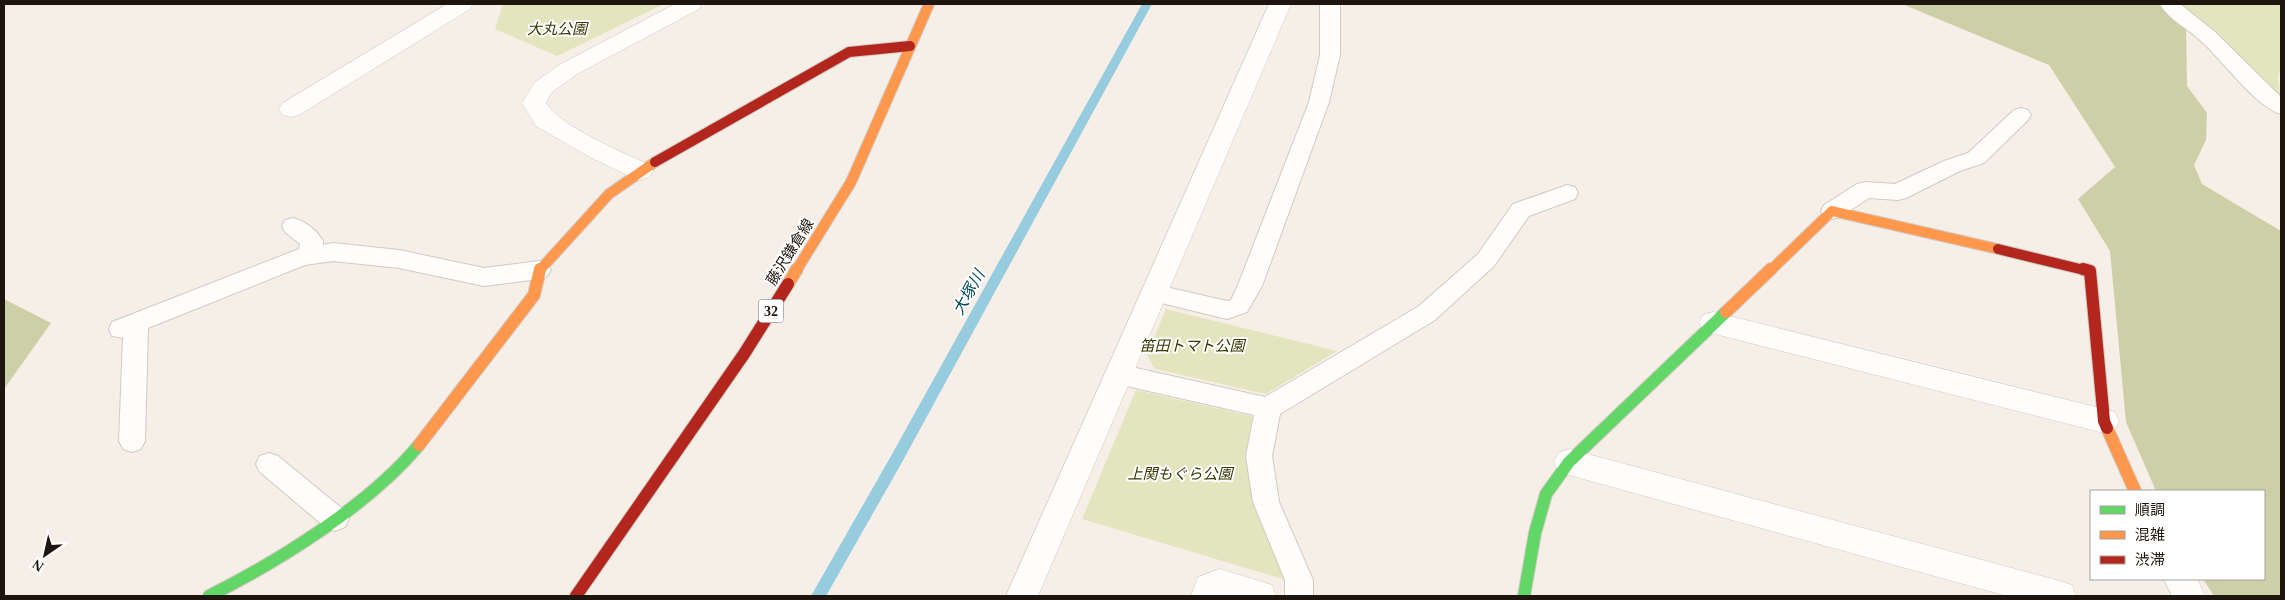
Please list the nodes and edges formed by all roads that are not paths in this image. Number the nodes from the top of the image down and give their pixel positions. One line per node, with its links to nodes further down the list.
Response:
1 (462, 4): 9 (street)
2 (691, 4): 11 (street)
3 (929, 4): 7 (street, 藤沢鎌倉線 / 32)
4 (1280, 4): 17 (street)
5 (1330, 4): 17 (lane)
6 (2169, 4): 8 (lane)
7 (910, 46): 11 (street); 29 (street, 藤沢鎌倉線 / 32)
8 (2281, 107)
9 (291, 109)
10 (2021, 115): 13 (lane)
11 (640, 171): 16 (street)
12 (1567, 193): 20 (lane)
13 (1832, 211): 18 (street); 21 (street)
14 (293, 226): 15 (lane)
15 (309, 256): 16 (lane); 22 (lane)
16 (539, 270): 26 (street)
17 (1154, 293): 19 (street)
18 (1713, 323): 21 (street); 23 (street)
19 (1118, 374): 20 (lane); 30 (street)
20 (1268, 408): 33 (lane)
21 (2104, 421): 25 (street)
22 (132, 442)
23 (1569, 462): 34 (street); 35 (street)
24 (269, 464): 26 (lane)
25 (2135, 490)
26 (335, 519): 28 (street)
27 (2181, 580): 36 (street)
28 (209, 596)
29 (576, 596)
30 (1022, 596)
31 (1207, 596): 32 (street)
32 (1260, 596)
33 (1299, 596)
34 (1524, 596)
35 (2060, 596)
36 (2189, 596)

